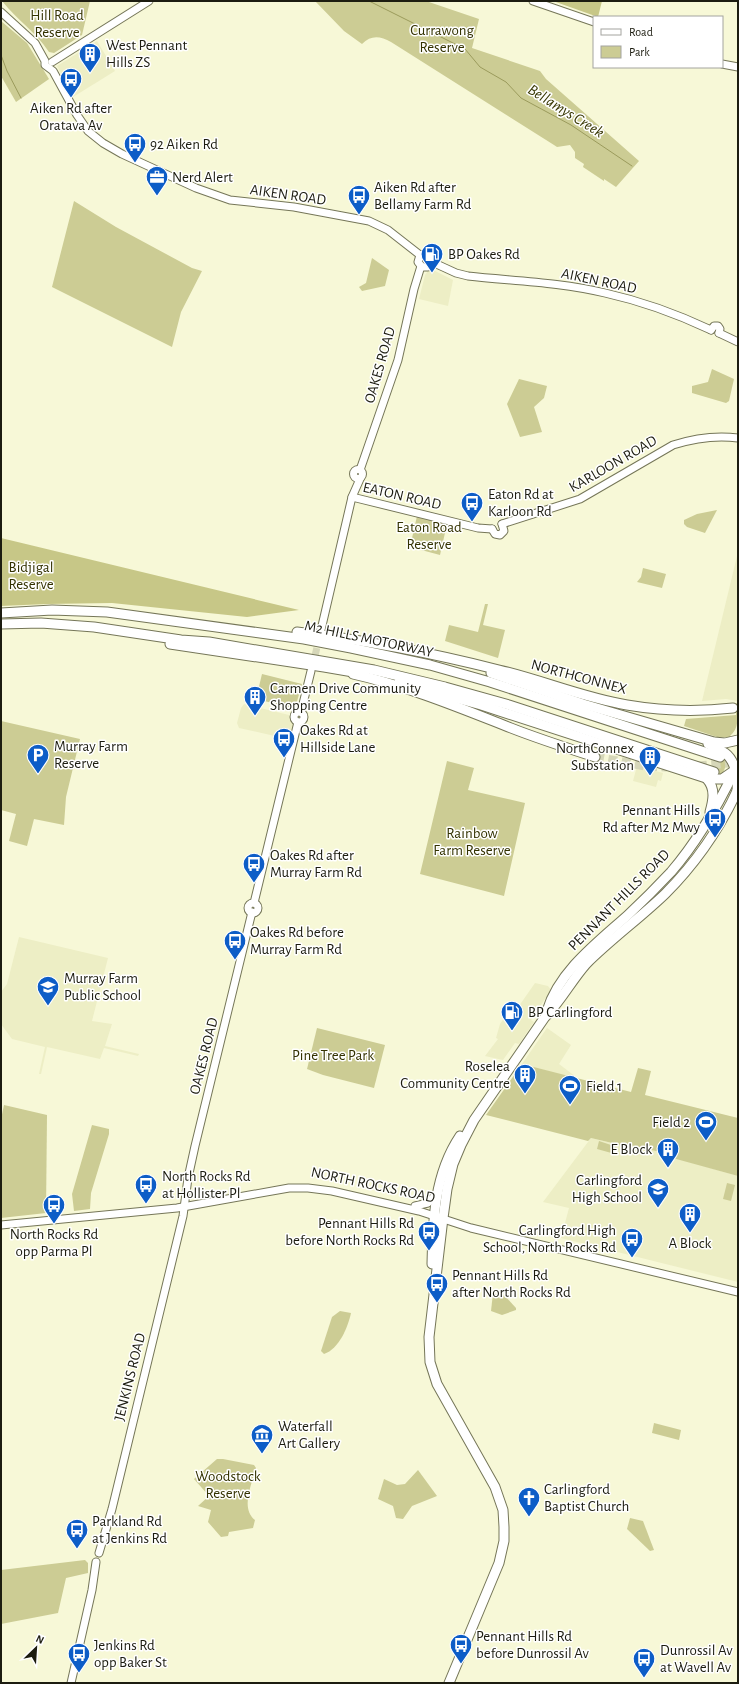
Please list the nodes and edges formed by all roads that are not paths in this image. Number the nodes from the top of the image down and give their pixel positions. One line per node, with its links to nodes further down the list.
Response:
1 (149, 1): 5 (main road)
2 (534, 1): 4 (main road)
3 (1, 12): 5 (main road, AIKEN ROAD)
4 (593, 22)
5 (49, 63): 8 (main road, AIKEN ROAD)
6 (723, 64): 7 (main road)
7 (738, 67)
8 (420, 255): 9 (main road); 10 (main road)
9 (432, 262): 10 (main road); 11 (main road, AIKEN ROAD)
10 (421, 266): 13 (main road, OAKES ROAD)
11 (738, 342)
12 (738, 438): 14 (main road, KARLOON ROAD)
13 (352, 495): 14 (main road, EATON ROAD); 19 (main road)
14 (492, 529)
15 (1, 613): 16 (highway, M2 HILLS MOTORWAY)
16 (130, 615): 20 (highway); 26 (highway, M2 HILLS MOTORWAY)
17 (1, 624): 18 (highway, M2 HILLS MOTORWAY)
18 (65, 624): 21 (highway, M2 HILLS MOTORWAY); 29 (highway, M2 HILLS MOTORWAY)
19 (321, 630)
20 (421, 651): 23 (highway, NORTHCONNEX); 24 (highway)
21 (324, 667): 27 (highway); 30 (highway)
22 (311, 671): 40 (main road, OAKES ROAD)
23 (733, 708)
24 (688, 734): 25 (highway); 28 (highway)
25 (738, 740)
26 (720, 757)
27 (595, 758)
28 (737, 770): 30 (highway); 31 (highway); 32 (highway, PENNANT HILLS ROAD)
29 (714, 772)
30 (708, 779): 32 (highway)
31 (737, 794): 33 (highway, PENNANT HILLS ROAD)
32 (706, 825): 34 (highway, PENNANT HILLS ROAD)
33 (576, 976): 34 (highway); 35 (highway, PENNANT HILLS ROAD)
34 (561, 983): 35 (highway, PENNANT HILLS ROAD)
35 (545, 1017): 36 (highway, PENNANT HILLS ROAD)
36 (474, 1120): 37 (highway, PENNANT HILLS ROAD); 41 (highway, PENNANT HILLS ROAD)
37 (437, 1192): 39 (main road); 41 (highway, PENNANT HILLS ROAD)
38 (230, 1198): 39 (main road, NORTH ROCKS ROAD); 40 (main road, NORTH ROCKS ROAD); 41 (main road, NORTH ROCKS ROAD)
39 (415, 1206): 41 (main road, NORTH ROCKS ROAD)
40 (184, 1207): 42 (main road, NORTH ROCKS ROAD); 44 (main road, JENKINS ROAD)
41 (439, 1215): 43 (main road, NORTH ROCKS ROAD); 45 (highway, PENNANT HILLS ROAD)
42 (1, 1225)
43 (738, 1292)
44 (71, 1683)
45 (450, 1683)

